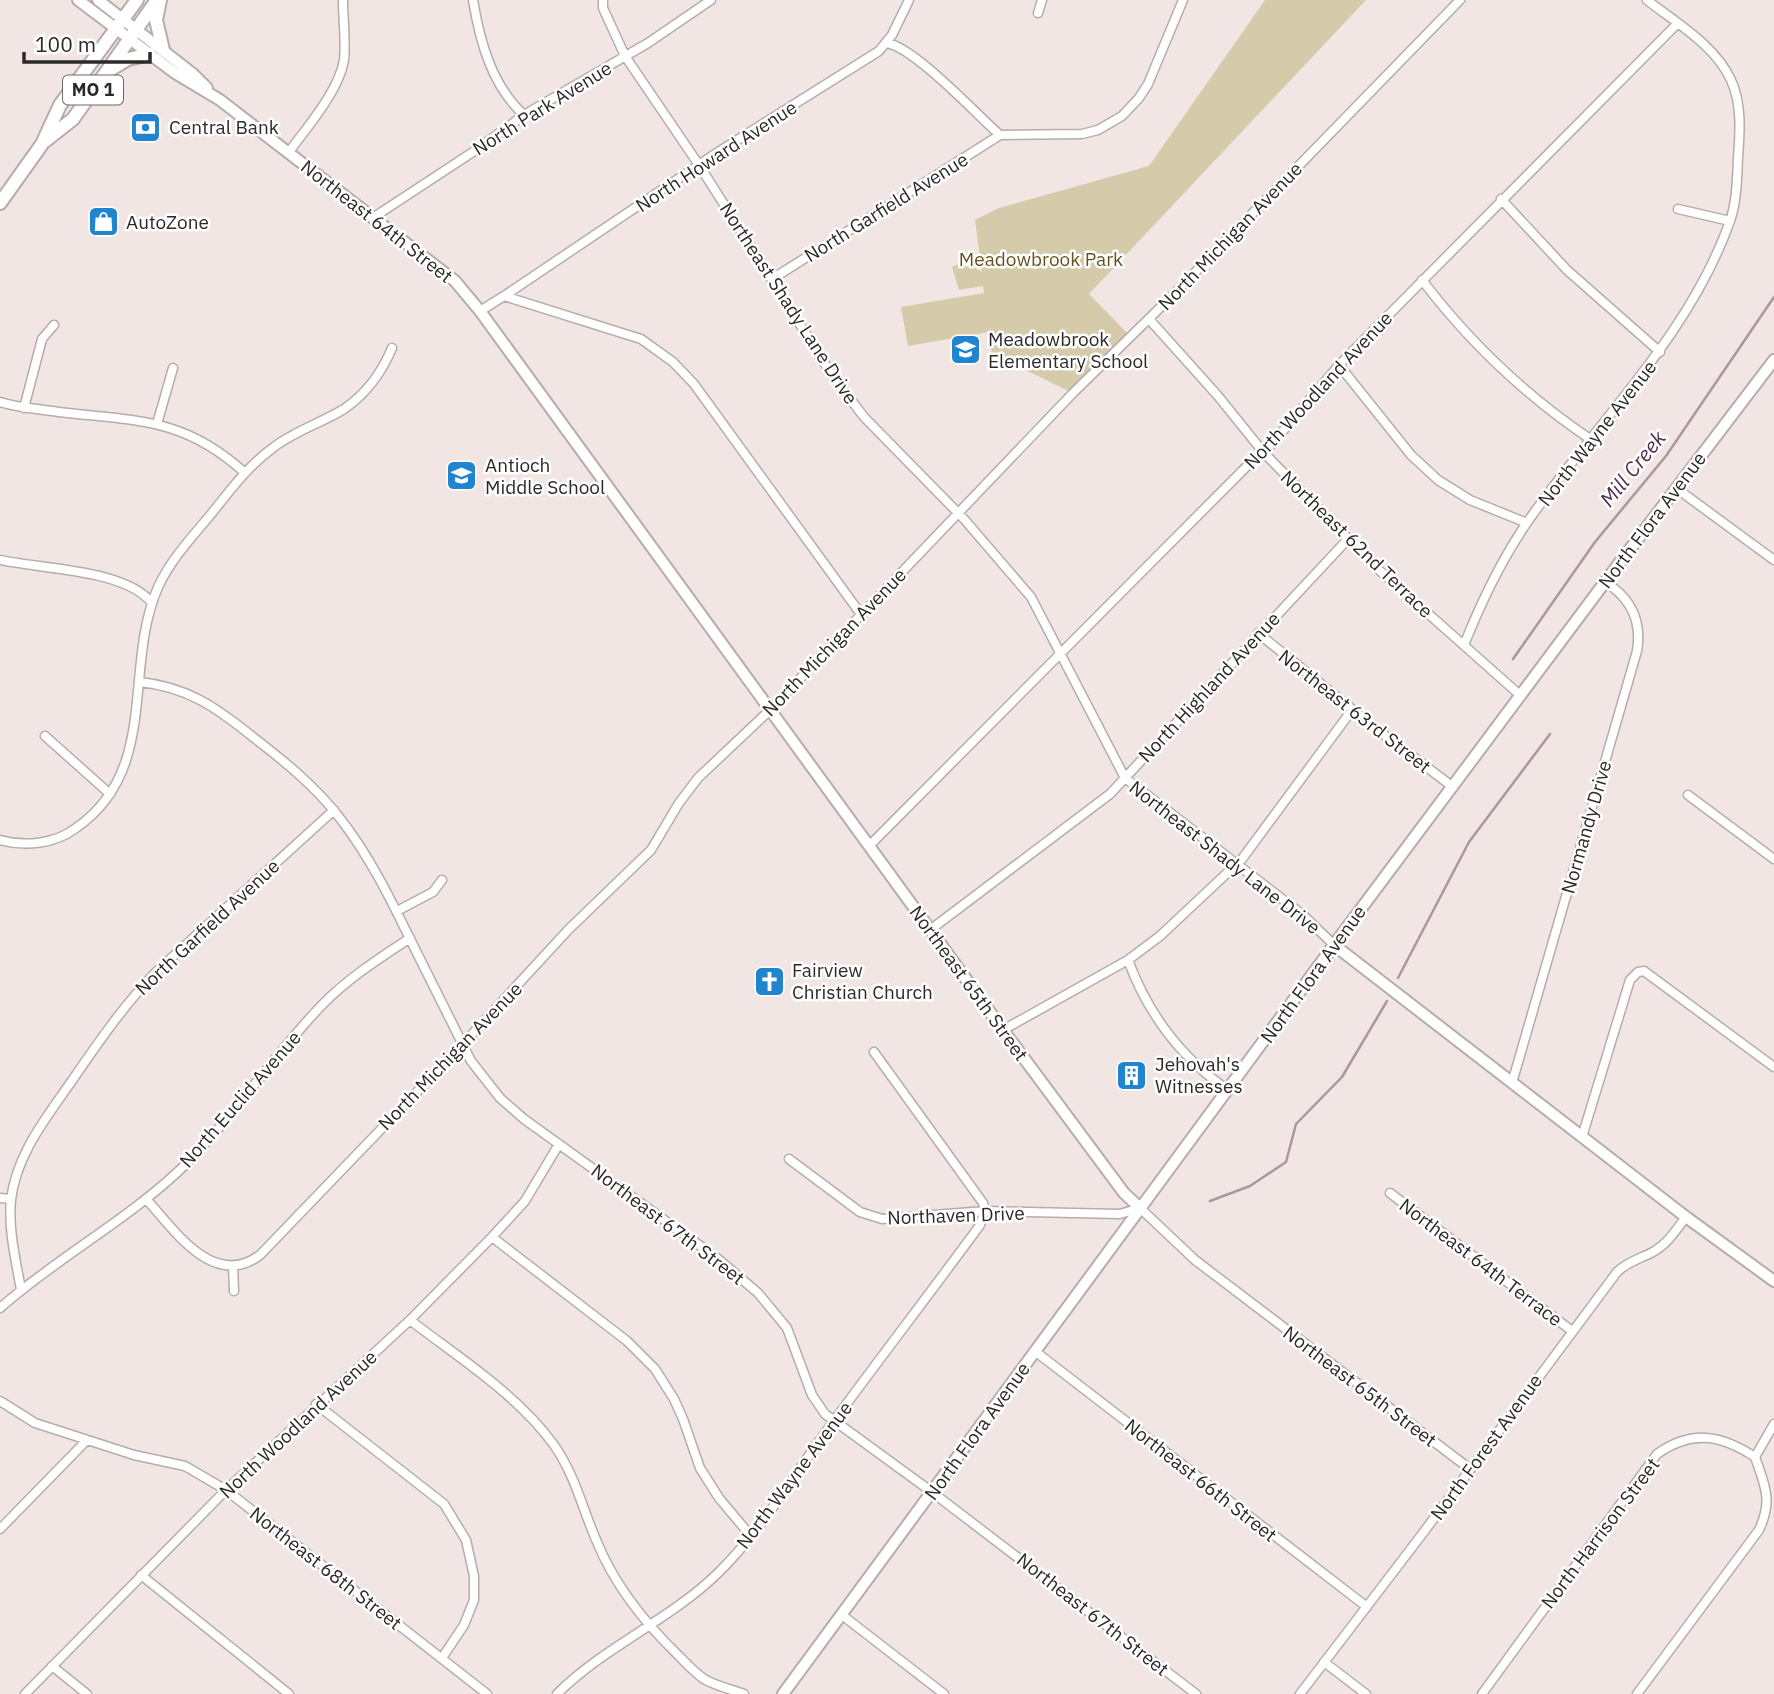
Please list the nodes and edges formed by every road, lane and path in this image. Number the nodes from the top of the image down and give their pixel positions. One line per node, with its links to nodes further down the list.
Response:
1 (78, 0): 15 (street, Northeast 64th Street)
2 (98, 0): 15 (street, Northeast 64th Street)
3 (136, 0): 15 (main road, MO 1)
4 (158, 0): 17 (main road, MO 1); 19 (main road)
5 (343, 0): 27 (street)
6 (473, 0): 24 (street)
7 (603, 0): 21 (street, Northeast Shady Lane Drive)
8 (711, 0): 21 (street, North Park Avenue)
9 (909, 0): 18 (street, North Howard Avenue)
10 (1042, 0): 14 (street)
11 (1183, 0): 25 (street)
12 (1460, 0): 38 (street, North Michigan Avenue)
13 (1647, 0): 16 (street, North Wayne Avenue)
14 (1038, 13)
15 (119, 23): 17 (street, Northeast 64th Street); 26 (main road, MO 1)
16 (1677, 24): 29 (street, North Woodland Avenue); 33 (street, North Wayne Avenue)
17 (132, 34): 19 (street, Northeast 64th Street); 20 (street, Northeast 64th Street); 22 (main road, MO 1)
18 (887, 43): 25 (street); 28 (street, North Howard Avenue)
19 (163, 50): 23 (street, Northeast 64th Street)
20 (149, 54): 22 (main road); 23 (street, Northeast 64th Street)
21 (625, 56): 24 (street, North Park Avenue); 28 (street, Northeast Shady Lane Drive)
22 (104, 74): 26 (main road, MO 1)
23 (219, 100): 27 (street, Northeast 64th Street)
24 (524, 116): 32 (street, North Park Avenue)
25 (1000, 135): 34 (street, North Garfield Avenue)
26 (42, 144): 30 (main road, MO 1)
27 (289, 152): 32 (street, Northeast 64th Street)
28 (699, 165): 34 (street, Northeast Shady Lane Drive); 36 (street, North Howard Avenue)
29 (1502, 199): 35 (street, North Woodland Avenue); 41 (street)
30 (0, 203)
31 (1678, 209): 33 (street)
32 (374, 217): 37 (street, Northeast 64th Street)
33 (1730, 221): 41 (street, North Wayne Avenue)
34 (772, 279): 52 (street, Northeast Shady Lane Drive)
35 (1422, 280): 43 (street, North Woodland Avenue); 48 (street)
36 (504, 296): 37 (street); 59 (street)
37 (480, 311): 65 (street, Northeast 65th Street)
38 (1149, 319): 49 (street, Northeast 62nd Terrace); 52 (street, North Michigan Avenue)
39 (54, 326): 46 (street)
40 (392, 348): 50 (street)
41 (1660, 352): 48 (street, North Wayne Avenue)
42 (1774, 360): 51 (street, North Flora Avenue)
43 (1339, 365): 49 (street, North Woodland Avenue); 53 (street)
44 (173, 368): 47 (street)
45 (0, 402): 46 (street)
46 (24, 408): 47 (street)
47 (157, 424): 50 (street)
48 (1590, 439): 53 (street, North Wayne Avenue)
49 (1264, 453): 54 (street, Northeast 62nd Terrace); 62 (street, North Woodland Avenue)
50 (245, 473): 58 (street)
51 (1676, 488): 56 (street); 57 (street, North Flora Avenue)
52 (959, 513): 59 (street, North Michigan Avenue); 62 (street, Northeast Shady Lane Drive)
53 (1527, 523): 61 (street, North Wayne Avenue)
54 (1348, 539): 60 (street, North Highland Avenue); 61 (street, Northeast 62nd Terrace)
55 (0, 560): 58 (street)
56 (1774, 560)
57 (1605, 582): 64 (street, North Flora Avenue); 87 (street, Normandy Drive)
58 (152, 603): 63 (street)
59 (860, 613): 65 (street, North Michigan Avenue)
60 (1258, 633): 66 (street, Northeast 63rd Street); 68 (street, North Highland Avenue)
61 (1464, 645): 64 (street, Northeast 62nd Terrace)
62 (1060, 653): 68 (street, Northeast Shady Lane Drive); 74 (street, North Woodland Avenue)
63 (140, 682): 70 (street); 72 (street, Northeast 67th Street)
64 (1521, 696): 69 (street, North Flora Avenue)
65 (770, 710): 74 (street, Northeast 65th Street); 84 (street, North Michigan Avenue)
66 (1352, 710): 69 (street, Northeast 63rd Street); 76 (street)
67 (45, 736): 70 (street)
68 (1125, 778): 76 (street, Northeast Shady Lane Drive); 79 (street, North Highland Avenue)
69 (1453, 787): 81 (street, North Flora Avenue)
70 (110, 794): 73 (street)
71 (1688, 795): 75 (street)
72 (334, 810): 78 (street, Northeast 67th Street); 94 (street, North Garfield Avenue)
73 (0, 840)
74 (869, 846): 79 (street, Northeast 65th Street)
75 (1774, 859)
76 (1238, 864): 81 (street, Northeast Shady Lane Drive); 82 (street)
77 (442, 880): 78 (street)
78 (397, 911): 80 (street, Northeast 67th Street)
79 (930, 930): 83 (street, Northeast 65th Street)
80 (410, 939): 84 (street, Northeast 67th Street); 95 (street, North Euclid Avenue)
81 (1334, 945): 87 (street, Northeast Shady Lane Drive); 88 (street, North Flora Avenue)
82 (1128, 960): 83 (street); 88 (street)
83 (1003, 1030): 96 (street, Northeast 65th Street)
84 (463, 1044): 90 (street, Northeast 67th Street); 100 (street, North Michigan Avenue)
85 (874, 1052): 97 (street)
86 (1774, 1067): 89 (street)
87 (1512, 1083): 89 (street, Northeast Shady Lane Drive)
88 (1228, 1090): 96 (street, North Flora Avenue)
89 (1582, 1137): 98 (street, Northeast Shady Lane Drive)
90 (559, 1144): 99 (street, North Woodland Avenue); 110 (street, Northeast 67th Street)
91 (789, 1159): 97 (street, Northaven Drive)
92 (1390, 1192): 106 (street, Northeast 64th Terrace)
93 (0, 1198): 94 (street)
94 (11, 1199): 102 (street, North Garfield Avenue)
95 (146, 1199): 100 (street); 102 (street, North Euclid Avenue)
96 (1140, 1208): 97 (street, Northaven Drive); 107 (street, North Flora Avenue); 114 (street, Northeast 65th Street)
97 (985, 1211): 110 (street, North Wayne Avenue)
98 (1686, 1217): 101 (street, Northeast Shady Lane Drive); 106 (street, North Forest Avenue)
99 (492, 1237): 105 (street, North Woodland Avenue); 118 (street)
100 (233, 1266): 103 (street)
101 (1774, 1281)
102 (21, 1290): 104 (street, North Euclid Avenue)
103 (234, 1291)
104 (0, 1308)
105 (410, 1320): 109 (street, North Woodland Avenue); 122 (street)
106 (1572, 1331): 114 (street, North Forest Avenue)
107 (1036, 1352): 116 (street, North Flora Avenue); 120 (street, Northeast 66th Street)
108 (0, 1401): 112 (street, Northeast 68th Street)
109 (316, 1404): 115 (street, North Woodland Avenue); 123 (street)
110 (834, 1420): 116 (street, Northeast 67th Street); 118 (street, North Wayne Avenue)
111 (1774, 1424): 113 (street)
112 (87, 1440): 115 (street, Northeast 68th Street); 117 (street)
113 (1755, 1457): 137 (street, North Harrison Street); 138 (street)
114 (1470, 1469): 120 (street, North Forest Avenue)
115 (226, 1490): 119 (street, North Woodland Avenue); 123 (street, Northeast 68th Street)
116 (932, 1492): 121 (street, North Flora Avenue); 134 (street, Northeast 67th Street)
117 (0, 1529)
118 (750, 1535): 122 (street, North Wayne Avenue)
119 (141, 1575): 125 (street, North Woodland Avenue); 128 (street)
120 (1367, 1607): 124 (street, North Forest Avenue)
121 (842, 1615): 132 (street, North Flora Avenue); 133 (street)
122 (648, 1624): 130 (street, North Wayne Avenue); 131 (street)
123 (442, 1658): 129 (street, Northeast 68th Street)
124 (1324, 1662): 135 (street, North Forest Avenue); 136 (street)
125 (51, 1666): 126 (street, North Woodland Avenue); 127 (street)
126 (25, 1694)
127 (87, 1694)
128 (289, 1694)
129 (487, 1694)
130 (557, 1694)
131 (744, 1694)
132 (783, 1694)
133 (944, 1694)
134 (1196, 1694)
135 (1300, 1694)
136 (1366, 1694)
137 (1482, 1694)
138 (1637, 1694)

